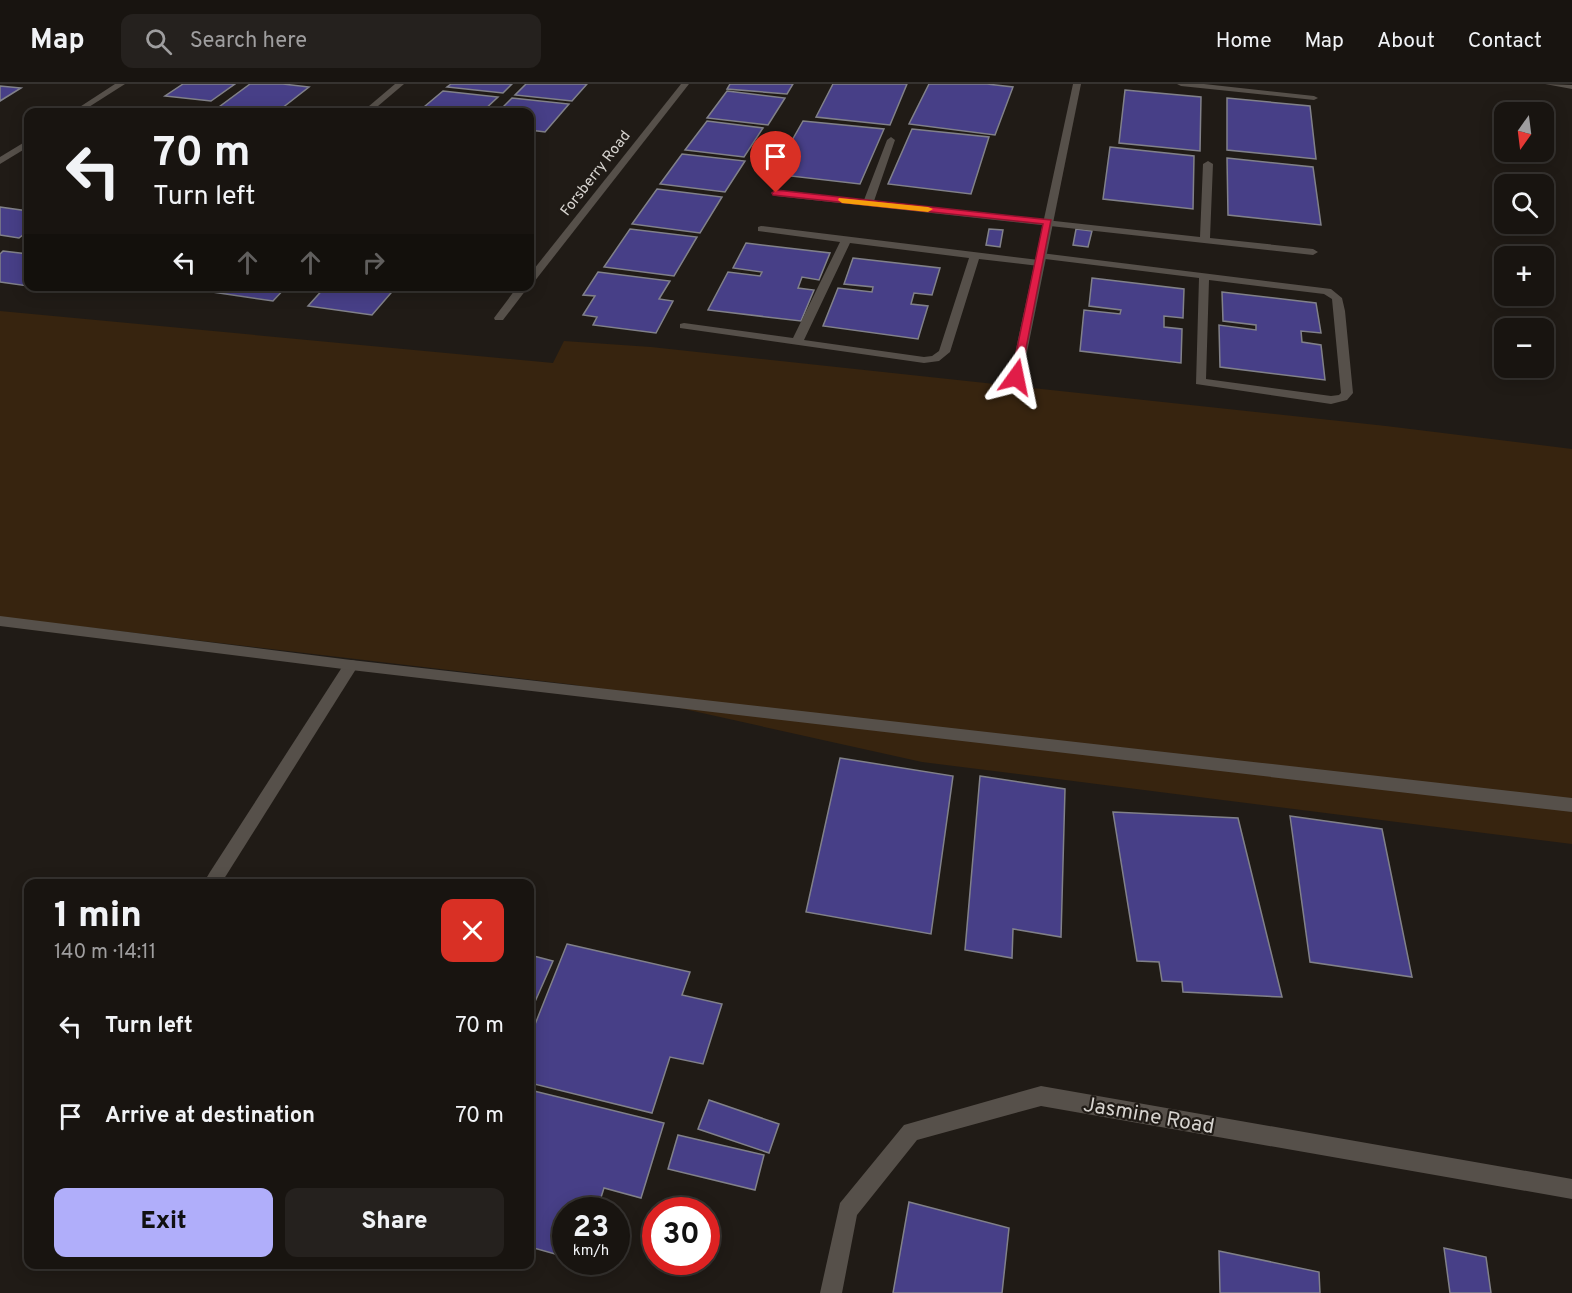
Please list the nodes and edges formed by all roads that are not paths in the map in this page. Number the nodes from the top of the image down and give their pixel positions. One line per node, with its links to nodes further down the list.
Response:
1 (121, 84): 9 (street)
2 (400, 84): 10 (street)
3 (685, 84): 24 (street, Forsberry Road)
4 (1077, 84): 17 (street)
5 (1181, 84): 8 (street)
6 (1549, 84): 7 (street)
7 (1572, 87)
8 (1314, 98)
9 (82, 108)
10 (371, 108)
11 (891, 140): 16 (street)
12 (24, 146): 13 (street)
13 (0, 161)
14 (1208, 164): 20 (street)
15 (776, 193): 16 (street)
16 (868, 203): 17 (street)
17 (1048, 222): 20 (street); 23 (street)
18 (761, 229): 19 (street)
19 (846, 240): 22 (street); 29 (street)
20 (1205, 240): 21 (street)
21 (1313, 252)
22 (975, 256): 23 (street); 29 (street)
23 (1040, 260): 25 (street); 30 (street)
24 (534, 275)
25 (1204, 276): 25 (street)
26 (520, 291): 27 (street)
27 (499, 318)
28 (684, 326): 29 (street)
29 (797, 342)
30 (1016, 377)
31 (0, 621): 32 (street)
32 (351, 665): 33 (street); 34 (street)
33 (1572, 805)
34 (216, 877)
35 (1572, 1189): 36 (street, Jasmine Road)
36 (831, 1293)

